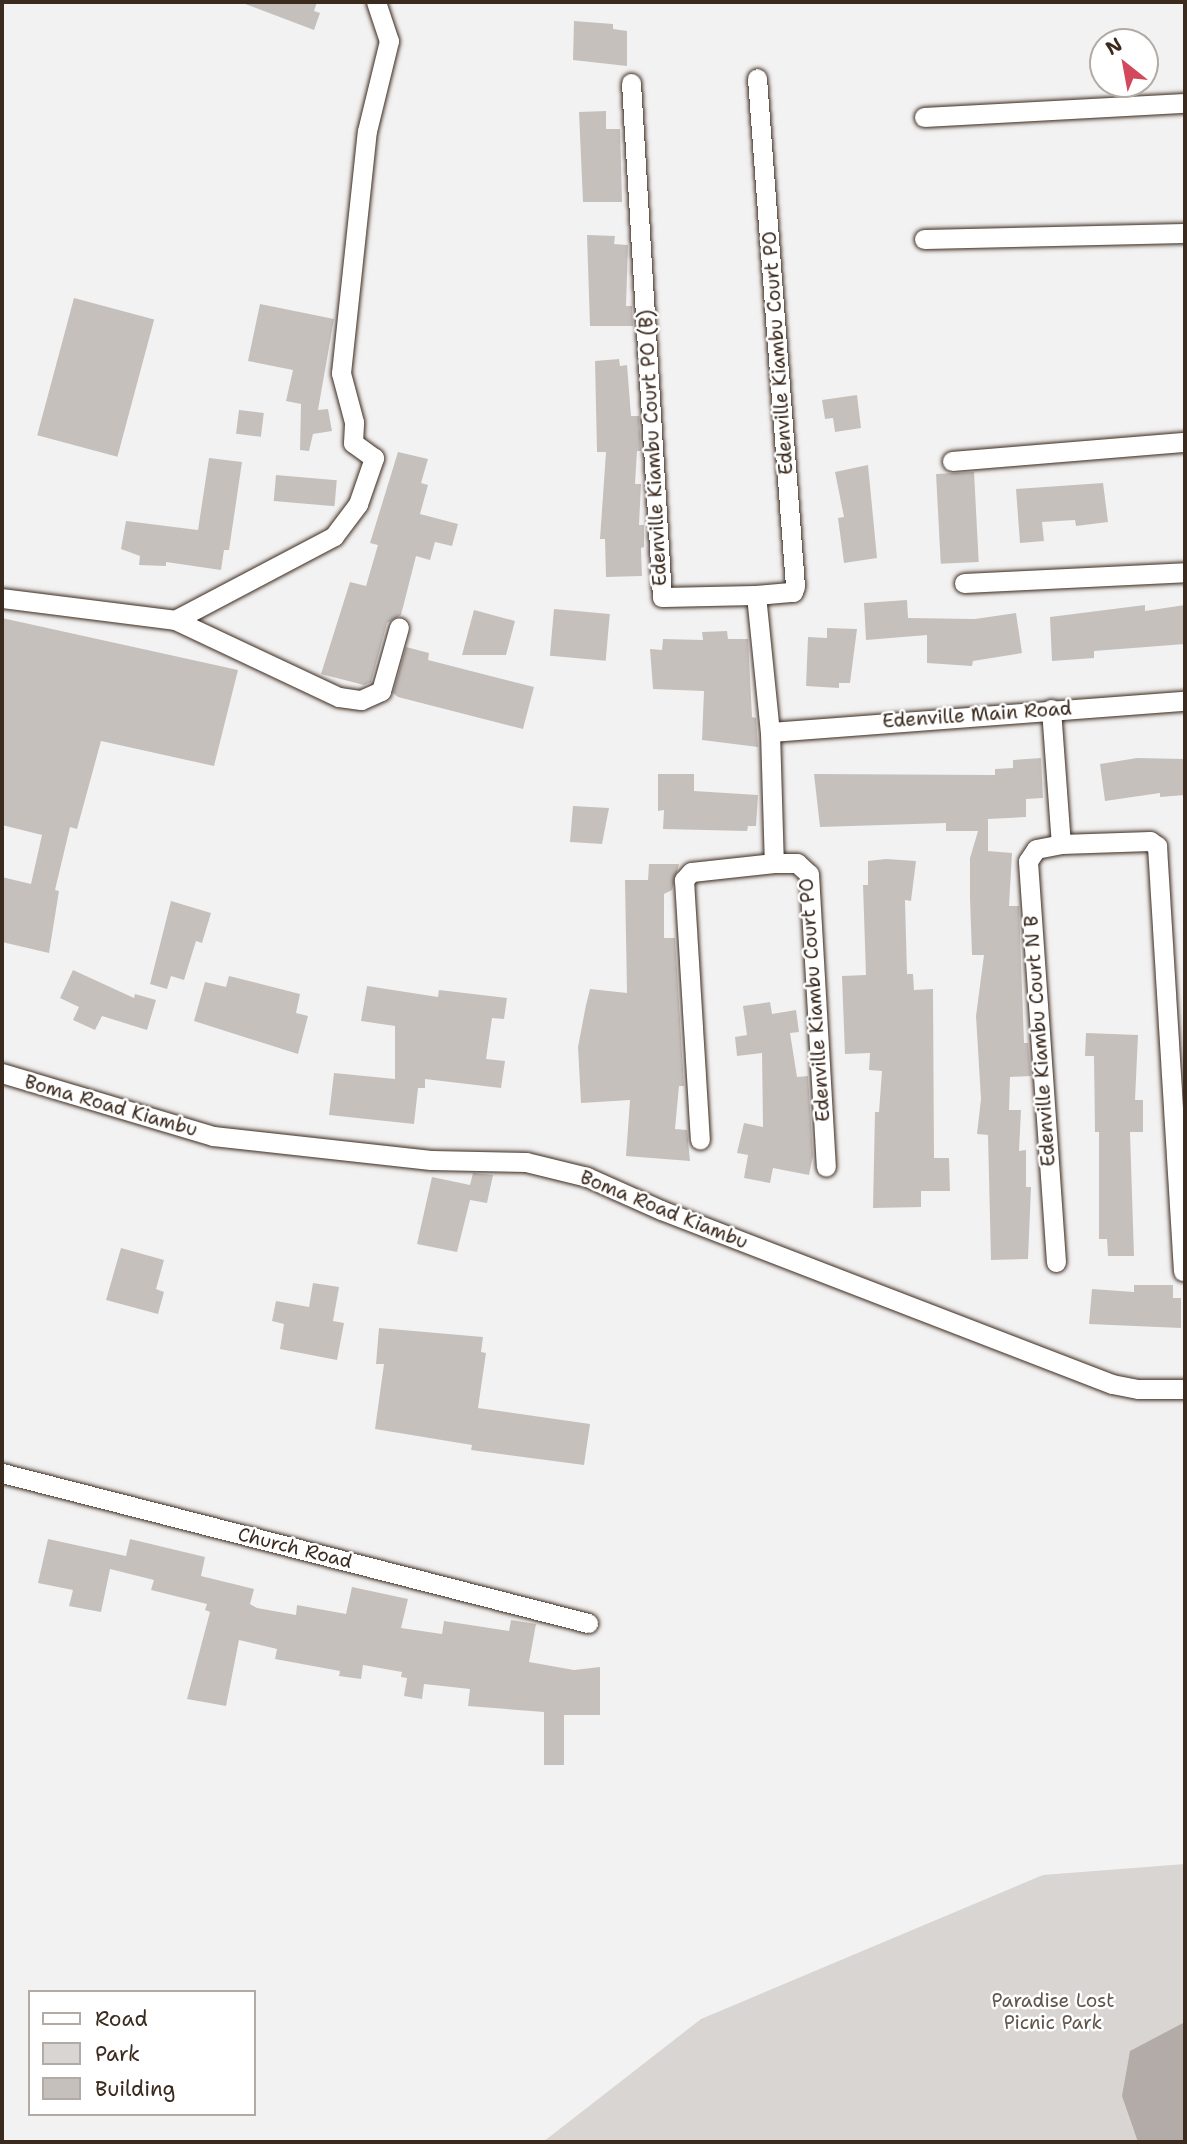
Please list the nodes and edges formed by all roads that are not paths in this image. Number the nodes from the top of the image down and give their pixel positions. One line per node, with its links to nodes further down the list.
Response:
1 (376, 2): 14 (street)
2 (757, 78): 12 (street, Edenville Kiambu Court PO)
3 (631, 83): 12 (street, Edenville Kiambu Court PO (B))
4 (1185, 103): 5 (street)
5 (924, 117)
6 (1185, 233): 7 (street)
7 (924, 239)
8 (1185, 442): 9 (street)
9 (952, 461)
10 (1185, 572): 11 (street)
11 (964, 583)
12 (756, 595): 18 (street)
13 (2, 598): 14 (street)
14 (175, 620): 15 (street)
15 (399, 627)
16 (1185, 701): 17 (street, Edenville Main Road)
17 (1051, 709): 18 (street, Edenville Main Road); 19 (street)
18 (770, 732): 20 (street)
19 (1061, 844): 24 (street, Edenville Kiambu Court N B); 25 (street)
20 (774, 863): 22 (street); 23 (street, Edenville Kiambu Court PO)
21 (2, 1073): 26 (street, Boma Road Kiambu)
22 (700, 1140)
23 (826, 1167)
24 (1056, 1262)
25 (1183, 1271)
26 (1185, 1389)
27 (2, 1473): 28 (street, Church Road)
28 (588, 1623)

